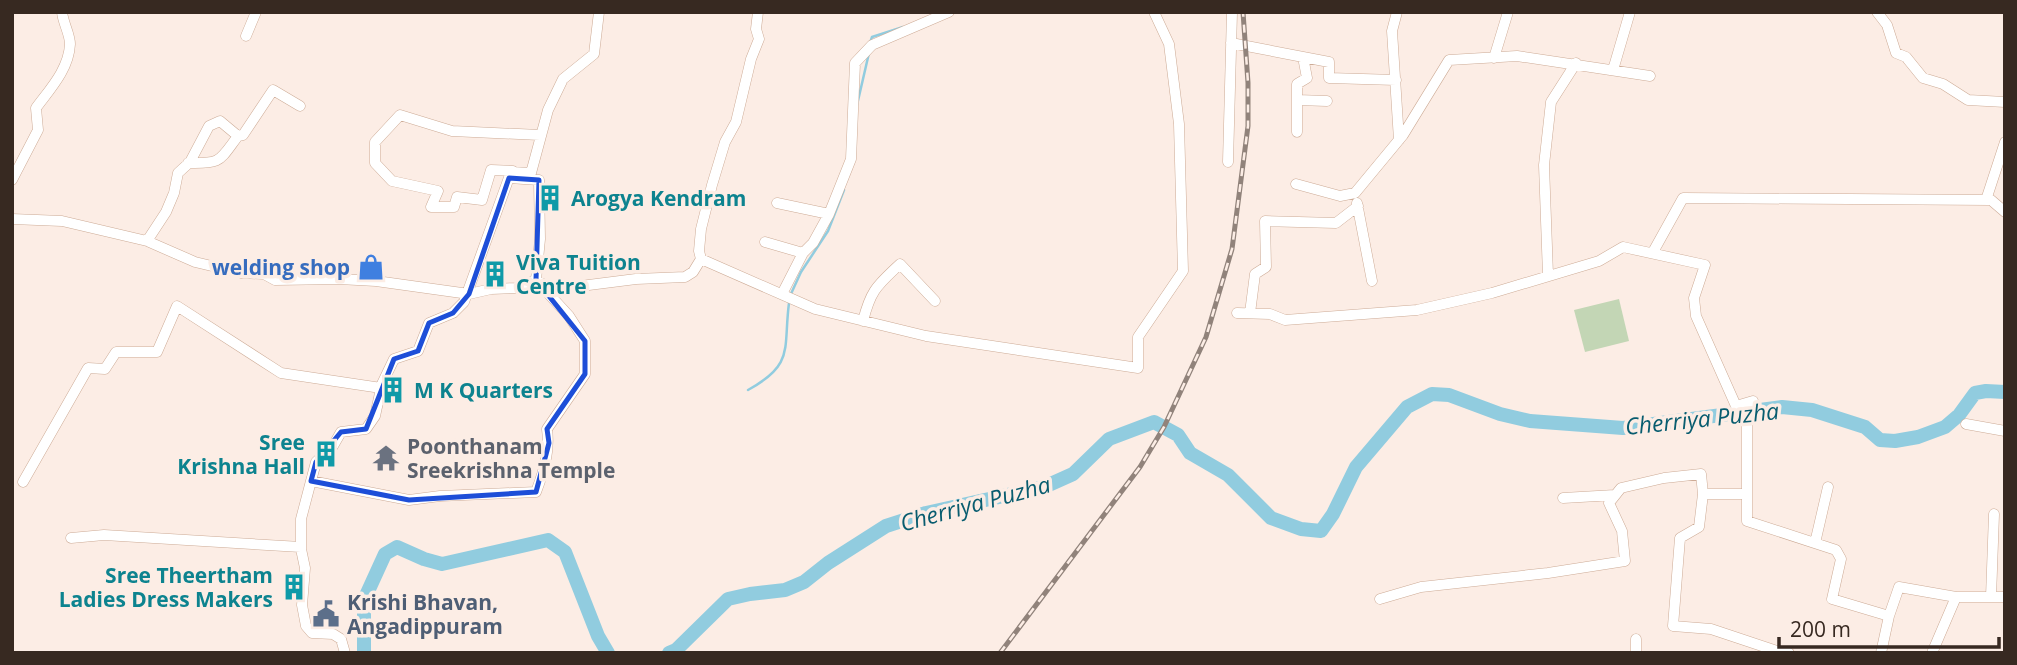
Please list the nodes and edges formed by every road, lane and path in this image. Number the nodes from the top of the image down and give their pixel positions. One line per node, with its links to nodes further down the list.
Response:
1 (62, 12): 32 (street)
2 (256, 12): 12 (street)
3 (599, 12): 26 (street)
4 (758, 12): 46 (street)
5 (949, 12): 40 (street)
6 (1154, 12): 55 (street)
7 (1232, 12): 13 (street)
8 (1397, 12): 19 (street)
9 (1508, 12): 15 (street)
10 (1630, 12): 17 (street)
11 (1877, 12): 22 (street)
12 (246, 36)
13 (1231, 43): 14 (street); 29 (street)
14 (1303, 57): 19 (street); 20 (street)
15 (1494, 58): 16 (street); 27 (street)
16 (1576, 63): 17 (street); 47 (street)
17 (1614, 70): 18 (street)
18 (1650, 76)
19 (1396, 80): 27 (street)
20 (1297, 100): 21 (street); 24 (street)
21 (1327, 101)
22 (2005, 102)
23 (300, 106): 25 (street)
24 (1297, 132)
25 (238, 135): 30 (street); 30 (street)
26 (540, 135): 31 (street); 31 (street)
27 (1399, 141): 34 (street)
28 (2005, 142): 35 (street)
29 (1228, 162)
30 (188, 163): 42 (street)
31 (511, 175): 48 (street); 50 (street)
32 (12, 180)
33 (1296, 184): 34 (street)
34 (1355, 193): 38 (street)
35 (1988, 200): 36 (street); 39 (street); 44 (street)
36 (2005, 201)
37 (777, 203): 40 (street)
38 (1358, 206): 49 (street); 54 (street)
39 (2005, 212)
40 (829, 214): 45 (street)
41 (12, 219): 42 (street)
42 (147, 241): 50 (street)
43 (765, 242): 45 (street)
44 (1653, 252): 47 (street); 58 (street)
45 (803, 253): 51 (street)
46 (701, 259): 48 (street); 51 (street)
47 (1548, 275): 54 (street)
48 (536, 280): 50 (street); 61 (street)
49 (1372, 281)
50 (469, 294): 56 (street)
51 (782, 295): 55 (street)
52 (935, 301): 55 (street)
53 (1237, 313): 54 (street)
54 (1250, 313)
55 (863, 321)
56 (382, 388): 61 (street); 62 (street)
57 (1767, 415): 58 (street)
58 (1754, 417): 65 (street)
59 (1966, 424): 60 (street)
60 (2005, 431)
61 (312, 481): 71 (street)
62 (23, 482)
63 (1828, 487): 70 (street)
64 (1703, 494): 65 (street); 66 (street); 80 (street)
65 (1747, 494): 70 (street)
66 (1615, 495): 67 (street); 75 (street)
67 (1563, 498)
68 (1994, 514): 73 (street)
69 (71, 538): 71 (street)
70 (1815, 543): 76 (street)
71 (301, 547): 78 (street)
72 (1956, 597): 73 (street); 76 (street); 82 (street)
73 (1991, 597): 74 (street)
74 (2005, 597)
75 (1380, 599)
76 (1889, 616): 81 (street)
77 (1636, 639): 79 (street)
78 (345, 653)
79 (1636, 653)
80 (1789, 653)
81 (1881, 653)
82 (1932, 653)

